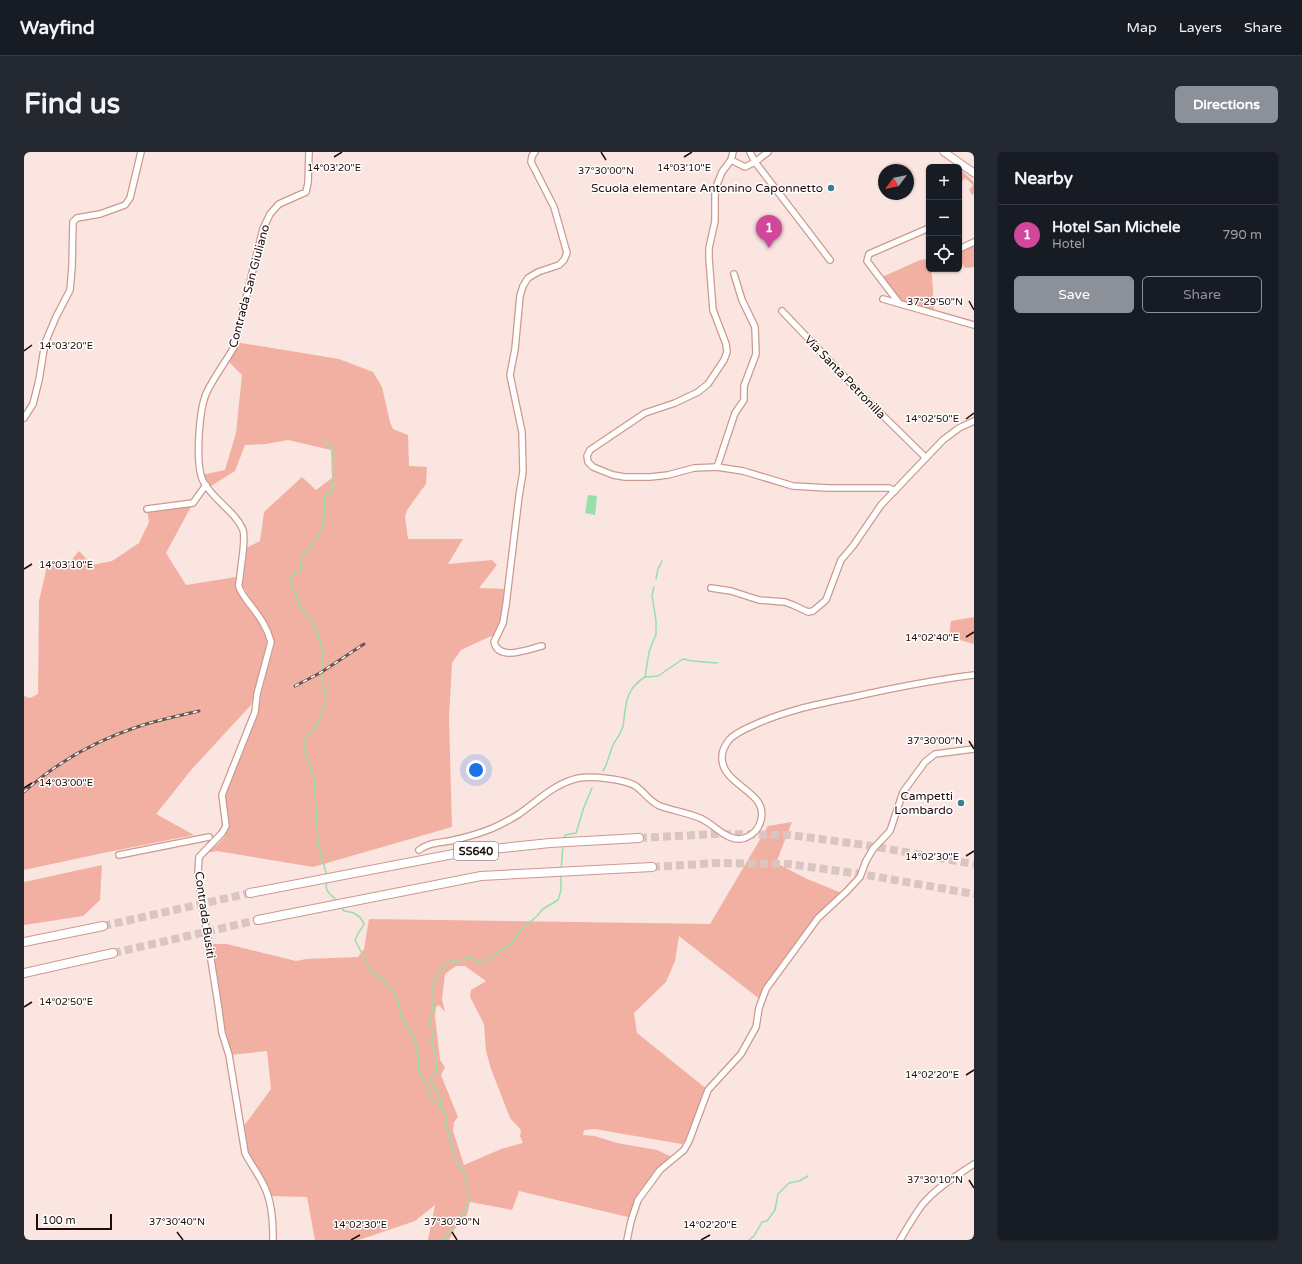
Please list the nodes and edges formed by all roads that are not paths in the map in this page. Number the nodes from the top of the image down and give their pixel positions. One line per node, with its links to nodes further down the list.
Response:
1 (141, 152): 22 (street)
2 (309, 152): 26 (street, Contrada San Giuliano)
3 (535, 152): 30 (street)
4 (733, 152): 8 (street)
5 (750, 152): 9 (street)
6 (768, 152): 9 (street)
7 (944, 152): 10 (main road)
8 (730, 160): 9 (street); 25 (street)
9 (755, 162): 16 (street)
10 (966, 169): 11 (main road); 12 (main road)
11 (974, 173)
12 (974, 177)
13 (926, 229): 19 (street)
14 (974, 242): 15 (street)
15 (962, 248)
16 (830, 260)
17 (734, 274): 25 (street)
18 (883, 299): 19 (street)
19 (899, 303): 21 (street)
20 (782, 311): 24 (street, Via Santa Petronilla)
21 (974, 325)
22 (24, 418)
23 (974, 421): 24 (street)
24 (926, 458): 27 (street)
25 (717, 467): 27 (street)
26 (205, 483): 28 (street); 45 (street, Contrada Busiti)
27 (895, 491): 29 (street)
28 (147, 509)
29 (711, 588)
30 (542, 646)
31 (974, 675): 35 (street)
32 (974, 749): 46 (street)
33 (209, 837): 36 (street)
34 (639, 838): 38 (highway, SS640)
35 (419, 850)
36 (119, 855)
37 (652, 867): 39 (highway, SS640)
38 (250, 893)
39 (258, 920)
40 (103, 926): 41 (highway)
41 (24, 942)
42 (113, 953): 43 (highway)
43 (24, 973)
44 (974, 1164): 47 (street)
45 (273, 1240)
46 (627, 1240)
47 (900, 1240)

